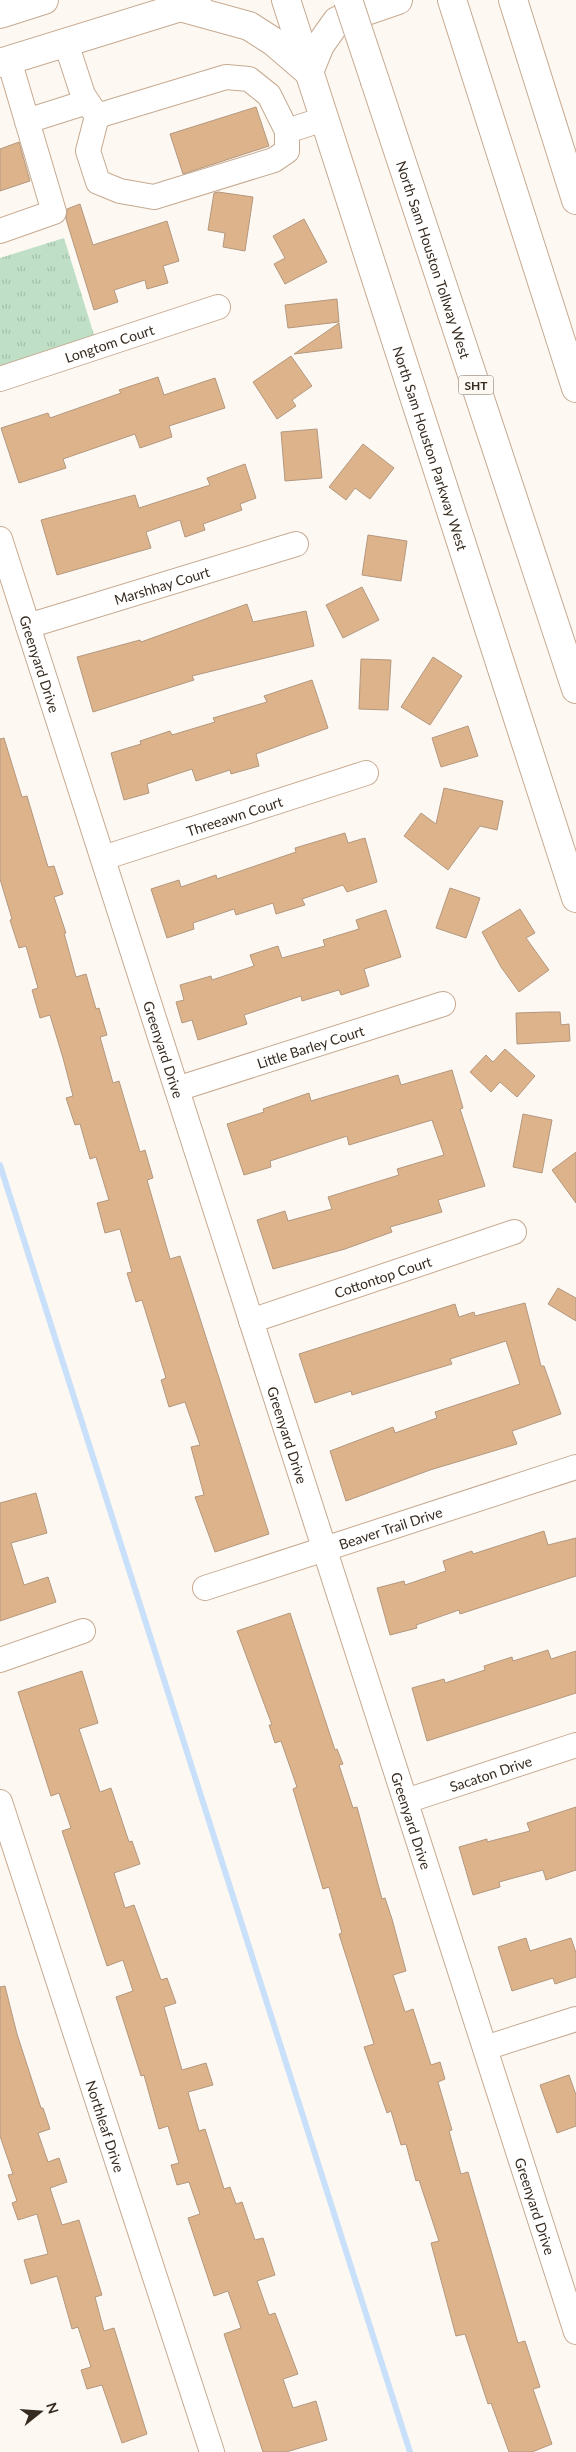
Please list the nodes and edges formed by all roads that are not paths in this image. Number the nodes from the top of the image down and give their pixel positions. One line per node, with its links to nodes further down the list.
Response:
1 (44, 0): 8 (main road)
2 (286, 0): 11 (main road, North Sam Houston Parkway West)
3 (348, 0): 25 (main road, North Sam Houston Tollway West / SHT, bridge)
4 (398, 0): 11 (main road)
5 (452, 0): 21 (main road)
6 (513, 1): 17 (main road)
7 (192, 4): 9 (main road); 11 (main road)
8 (0, 14)
9 (66, 42): 10 (main road); 13 (street)
10 (4, 62): 12 (street)
11 (309, 72): 14 (main road, North Sam Houston Parkway West)
12 (9, 96): 15 (street)
13 (92, 109): 15 (street); 16 (street); 16 (street)
14 (324, 119): 16 (street); 28 (main road, North Sam Houston Parkway West)
15 (26, 121): 18 (street)
16 (287, 131)
17 (576, 200)
18 (0, 230)
19 (218, 307): 20 (street, Longtom Court)
20 (0, 379)
21 (576, 388)
22 (0, 539): 24 (street, Greenyard Drive)
23 (296, 544): 24 (street, Marshhay Court)
24 (28, 626): 27 (street, Greenyard Drive)
25 (576, 689)
26 (366, 773): 27 (street, Threeawn Court)
27 (103, 858): 30 (street, Greenyard Drive)
28 (576, 898)
29 (443, 1004): 30 (street, Little Barley Court)
30 (177, 1089): 32 (street, Greenyard Drive)
31 (514, 1232): 32 (street, Cottontop Court)
32 (252, 1321): 34 (street, Greenyard Drive)
33 (576, 1467): 34 (street, Beaver Trail Drive)
34 (325, 1549): 35 (street, Beaver Trail Drive); 39 (street, Greenyard Drive)
35 (205, 1588)
36 (83, 1631): 37 (street)
37 (0, 1660)
38 (576, 1745): 39 (street, Sacaton Drive)
39 (406, 1801): 42 (street, Greenyard Drive)
40 (2, 1813): 45 (street, Northleaf Drive)
41 (576, 2019): 42 (street)
42 (485, 2048): 43 (street, Greenyard Drive)
43 (570, 2290): 44 (street, Greenyard Drive)
44 (576, 2332)
45 (204, 2450)

